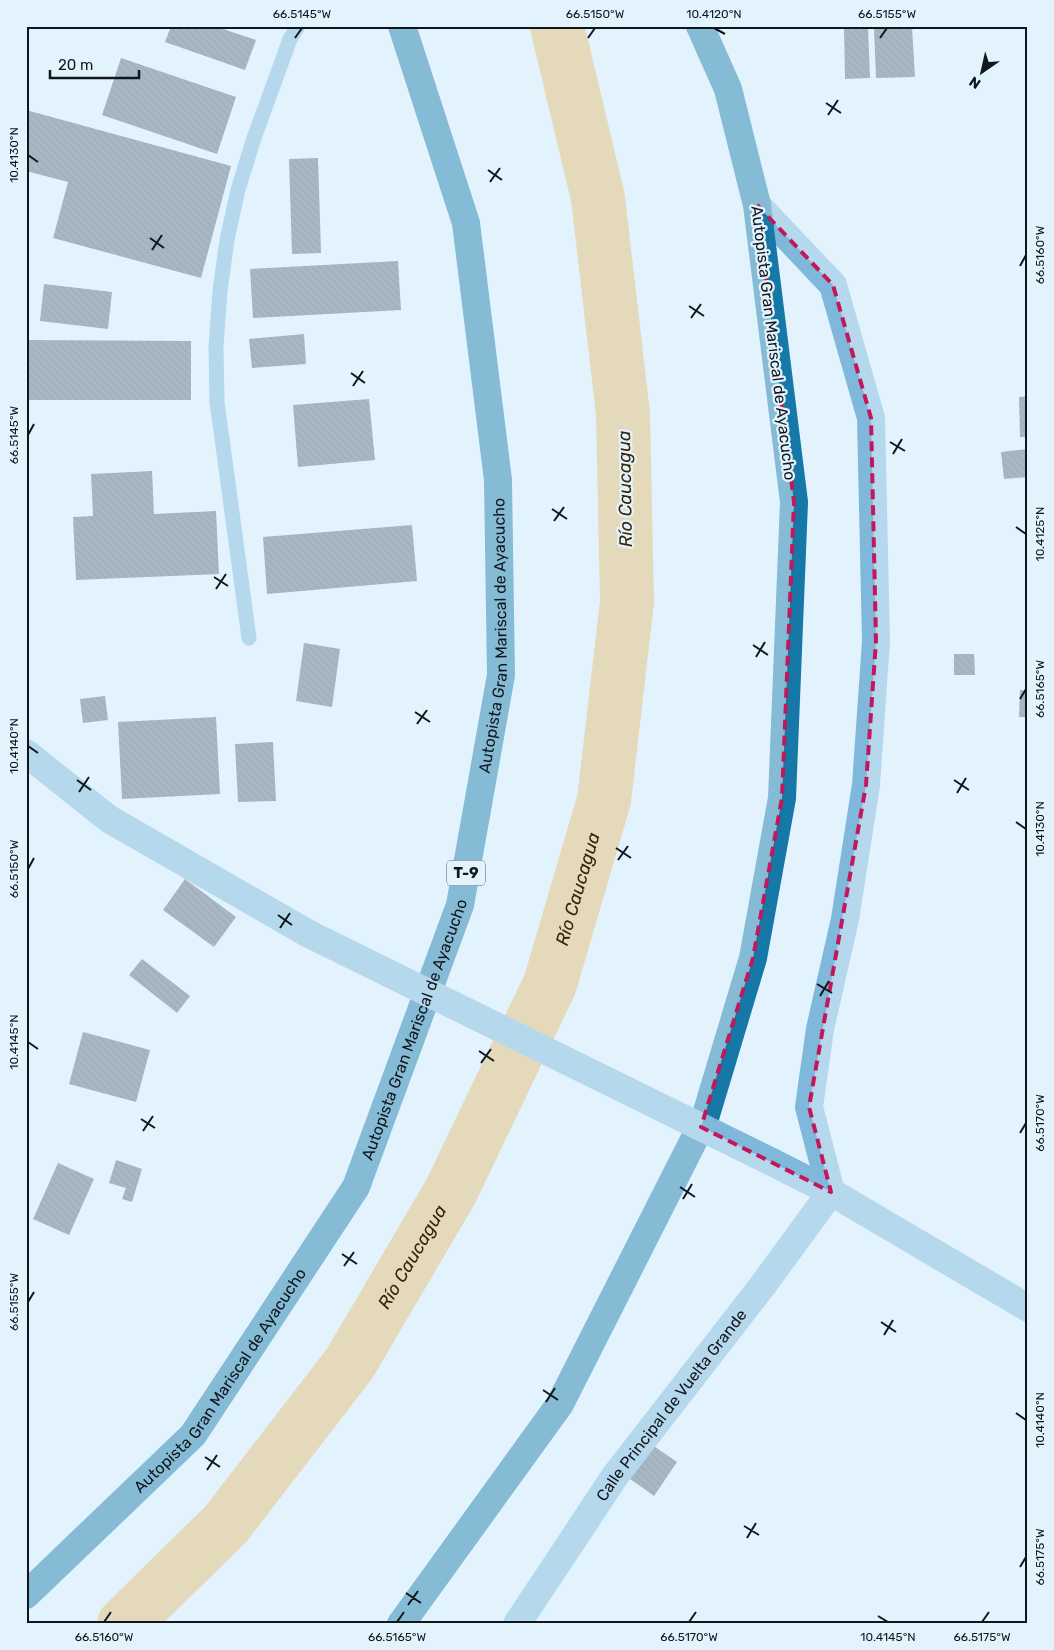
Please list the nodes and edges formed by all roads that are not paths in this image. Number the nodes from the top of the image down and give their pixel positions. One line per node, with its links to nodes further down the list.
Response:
1 (298, 26): 5 (lane)
2 (402, 26): 9 (highway, Autopista Gran Mariscal de Ayacucho / T-9)
3 (700, 26): 4 (highway, Autopista Gran Mariscal de Ayacucho)
4 (757, 205): 7 (street); 10 (highway, Autopista Gran Mariscal de Ayacucho)
5 (249, 638)
6 (26, 753): 7 (street, bridge)
7 (831, 1192): 8 (street); 11 (street, Calle Principal de Vuelta Grande)
8 (1028, 1308)
9 (26, 1595)
10 (400, 1624)
11 (518, 1624)

